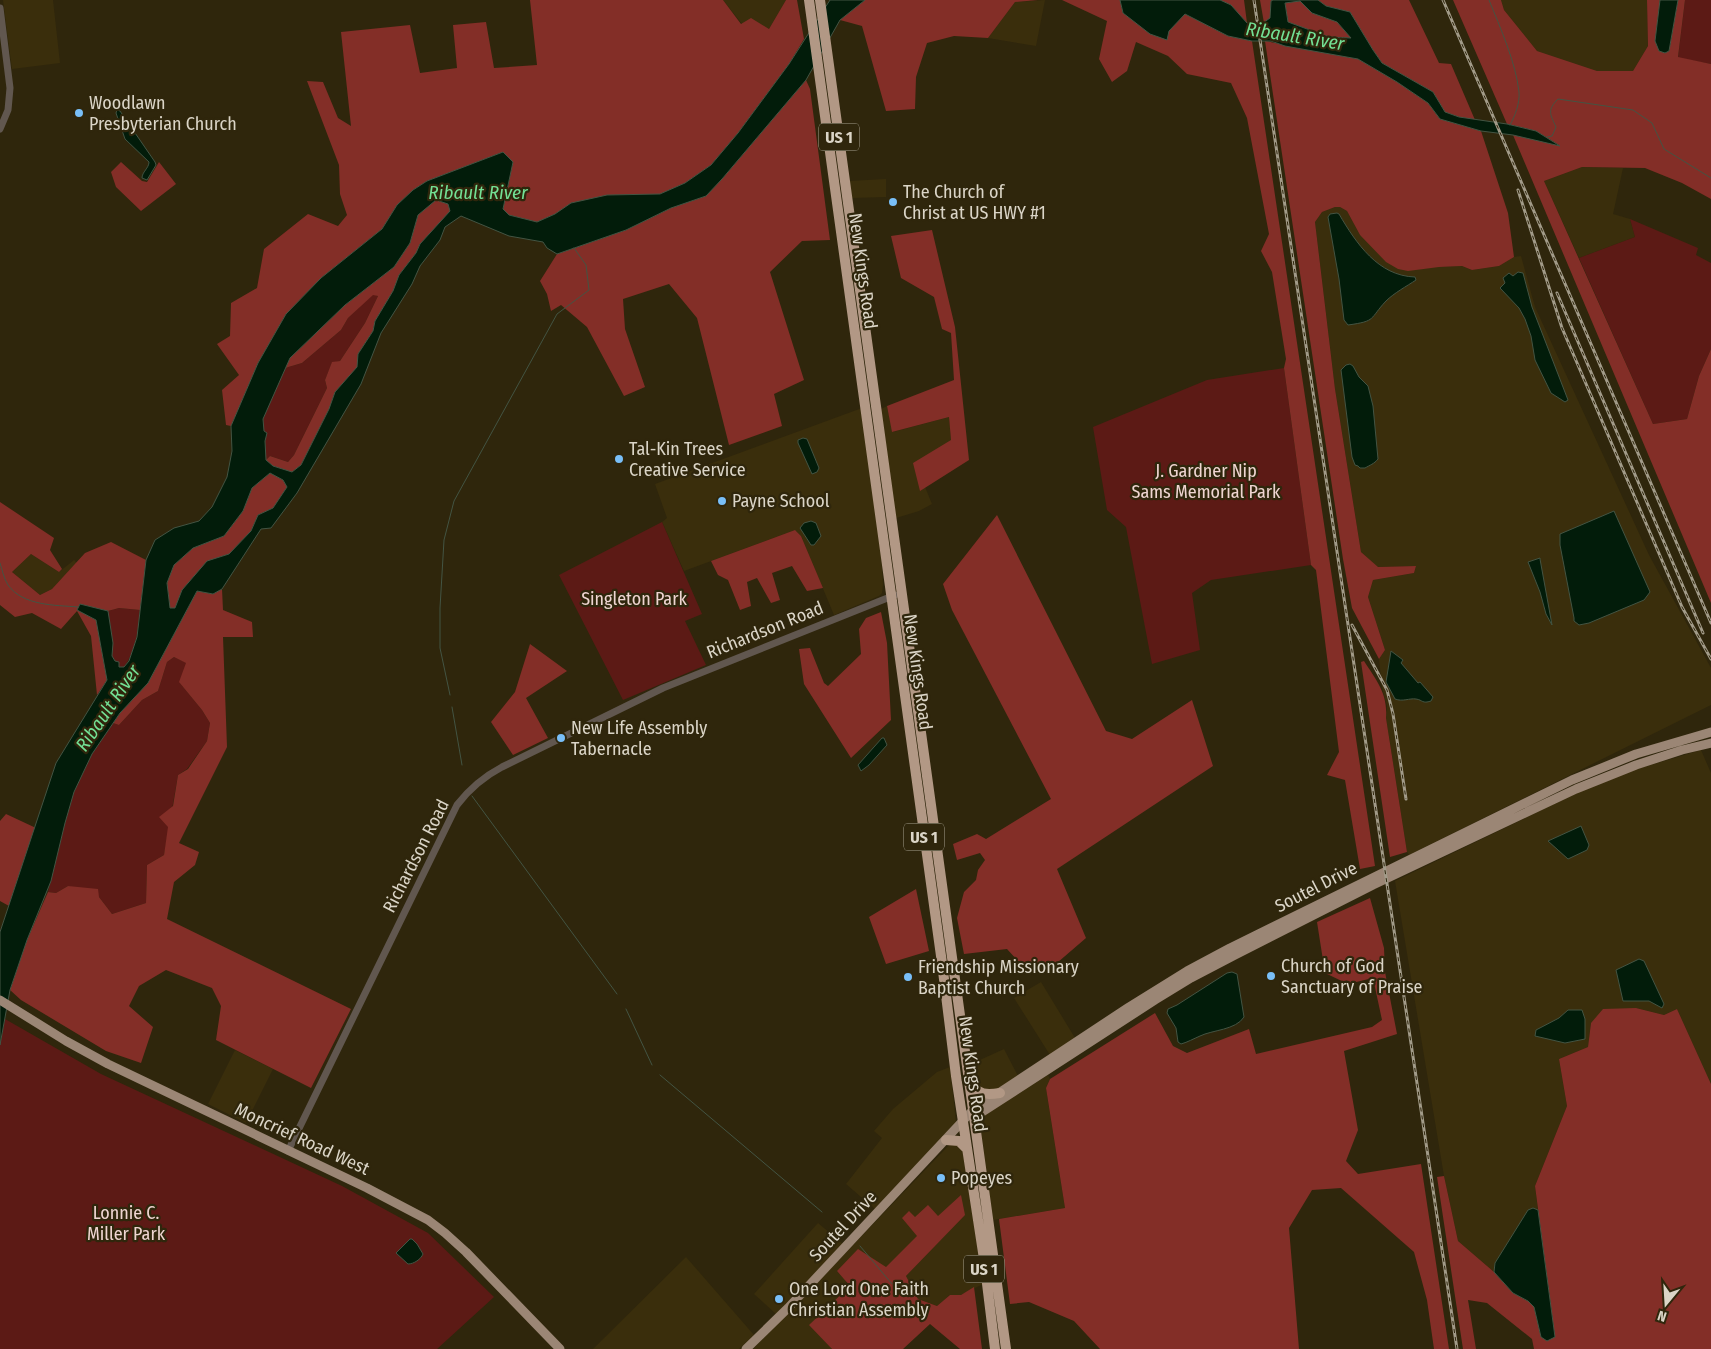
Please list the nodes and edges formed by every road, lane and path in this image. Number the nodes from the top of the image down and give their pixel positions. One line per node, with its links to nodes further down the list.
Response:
1 (809, 0): 6 (highway, New Kings Road / US 1)
2 (820, 1): 5 (highway, New Kings Road / US 1)
3 (0, 8): 4 (street)
4 (0, 130)
5 (902, 592): 6 (street, Richardson Road); 10 (highway, New Kings Road / US 1)
6 (892, 596): 13 (highway, New Kings Road / US 1); 16 (street, Richardson Road)
7 (1711, 732): 11 (main road, Soutel Drive)
8 (1711, 743): 12 (main road, Soutel Drive)
9 (0, 1000): 16 (main road, Moncrief Road West)
10 (970, 1083): 11 (highway); 12 (highway, New Kings Road / US 1)
11 (1000, 1093): 12 (main road, Soutel Drive)
12 (974, 1114): 13 (main road, Soutel Drive); 20 (highway, New Kings Road / US 1)
13 (962, 1123): 14 (main road, Soutel Drive); 15 (highway, New Kings Road / US 1)
14 (946, 1140): 15 (highway); 18 (main road, Soutel Drive)
15 (966, 1148): 19 (highway, New Kings Road / US 1)
16 (288, 1151): 17 (main road, Moncrief Road West)
17 (560, 1349)
18 (746, 1349)
19 (995, 1349)
20 (1006, 1349)

